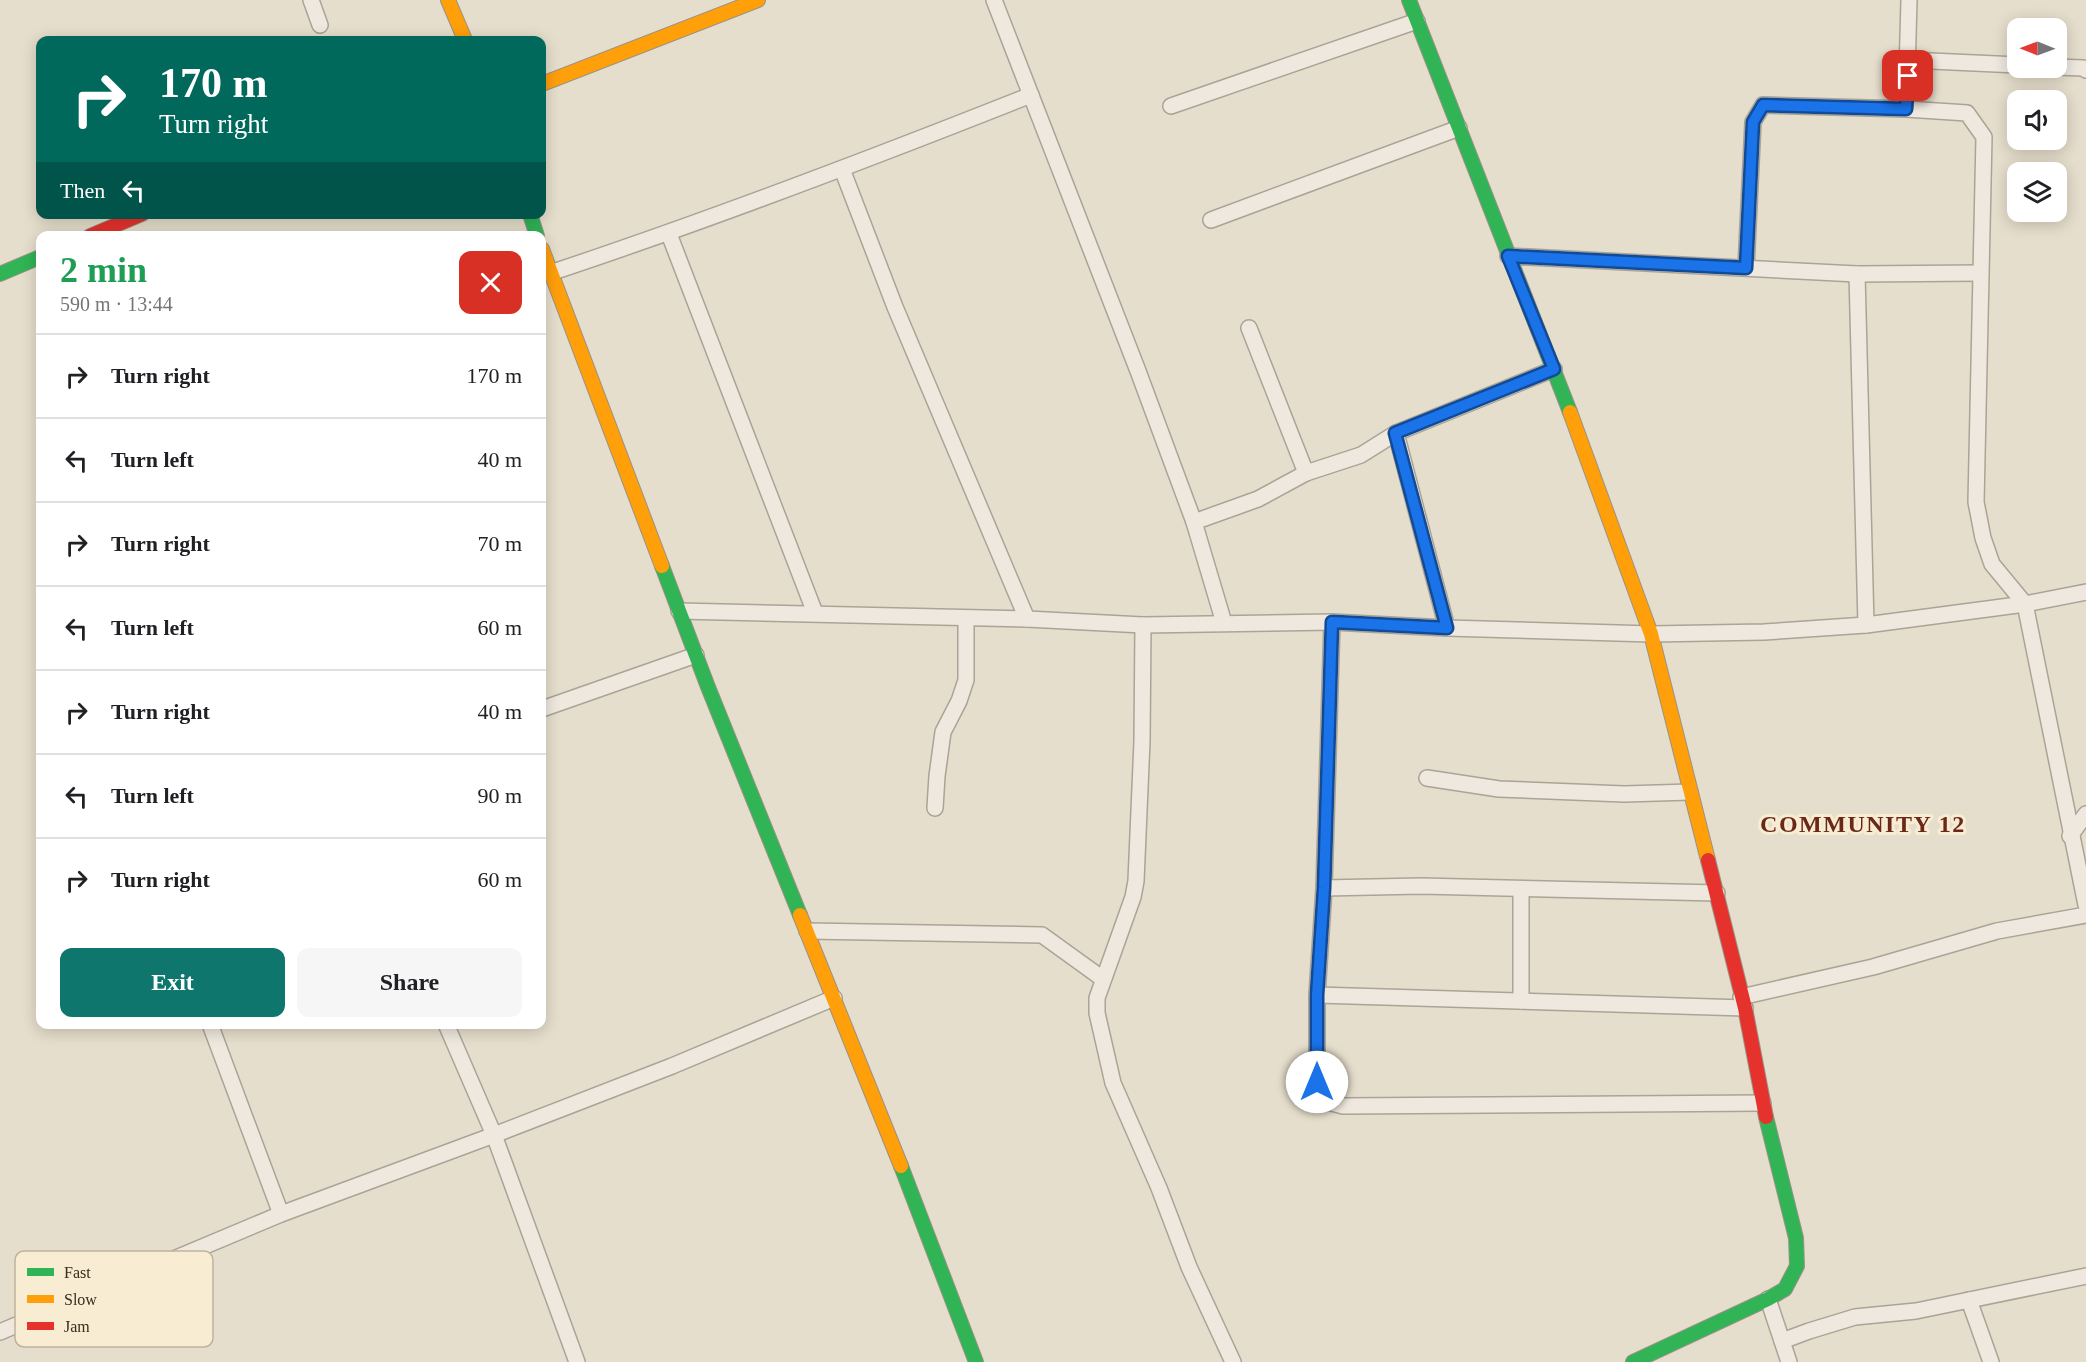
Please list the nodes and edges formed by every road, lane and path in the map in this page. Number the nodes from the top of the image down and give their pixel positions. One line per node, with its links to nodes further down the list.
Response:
1 (311, 0): 8 (street)
2 (448, 0): 9 (street)
3 (758, 0): 14 (street)
4 (994, 0): 15 (street)
5 (1409, 0): 7 (street)
6 (1909, 0): 10 (street)
7 (1416, 21): 16 (street); 18 (street)
8 (320, 25)
9 (463, 36)
10 (1909, 60): 11 (street); 17 (street)
11 (2007, 64)
12 (2067, 67): 13 (street)
13 (2086, 70)
14 (546, 82)
15 (1031, 95): 19 (street); 36 (street)
16 (1171, 106)
17 (1906, 109): 27 (street); 29 (street)
18 (1460, 128): 21 (street); 24 (street)
19 (842, 169): 23 (street); 42 (street)
20 (131, 219): 22 (street)
21 (1211, 220)
22 (105, 231)
23 (669, 234): 28 (street); 40 (street)
24 (1508, 256): 27 (street); 33 (street)
25 (36, 258): 30 (street)
26 (546, 261): 28 (street)
27 (1746, 268): 31 (street)
28 (550, 273): 39 (street)
29 (1980, 273): 31 (street); 38 (street)
30 (0, 274)
31 (1857, 274): 46 (street)
32 (1249, 328): 35 (street)
33 (1554, 369): 34 (street); 48 (street)
34 (1395, 433): 35 (street); 47 (street)
35 (1306, 472): 36 (street)
36 (1194, 522): 44 (street)
37 (2086, 592): 38 (street)
38 (2025, 604): 46 (street); 55 (street)
39 (679, 611): 40 (street); 49 (street)
40 (815, 613): 41 (street)
41 (966, 619): 42 (street); 53 (street)
42 (1027, 620): 45 (street)
43 (1332, 622): 44 (street); 47 (street); 56 (street)
44 (1224, 624): 45 (street)
45 (1143, 625): 62 (street)
46 (1866, 625): 48 (street)
47 (1447, 628): 48 (street)
48 (1651, 634): 52 (street)
49 (696, 655): 50 (street); 61 (street)
50 (546, 708)
51 (1427, 778): 52 (street)
52 (1690, 792): 58 (street)
53 (935, 808)
54 (2086, 814): 55 (street)
55 (2070, 836): 59 (street)
56 (1324, 888): 57 (street); 63 (street)
57 (1521, 889): 58 (street); 65 (street)
58 (1717, 893): 66 (street)
59 (2086, 905)
60 (2086, 915): 66 (street)
61 (807, 931): 62 (street); 64 (street)
62 (1103, 979): 81 (street)
63 (1317, 995): 65 (street); 69 (street)
64 (834, 998): 70 (street); 80 (street)
65 (1521, 1001): 66 (street)
66 (1743, 1003): 69 (street)
67 (212, 1029): 71 (street)
68 (448, 1029): 70 (street)
69 (1762, 1103): 74 (street)
70 (494, 1135): 71 (street); 79 (street)
71 (281, 1214): 72 (street)
72 (193, 1251)
73 (2086, 1276): 75 (street)
74 (1768, 1299): 78 (street); 82 (street)
75 (1969, 1300): 78 (street); 84 (street)
76 (15, 1326): 77 (street)
77 (0, 1332)
78 (1782, 1341): 83 (street)
79 (577, 1362)
80 (976, 1362)
81 (1233, 1362)
82 (1633, 1362)
83 (1789, 1362)
84 (1991, 1362)

